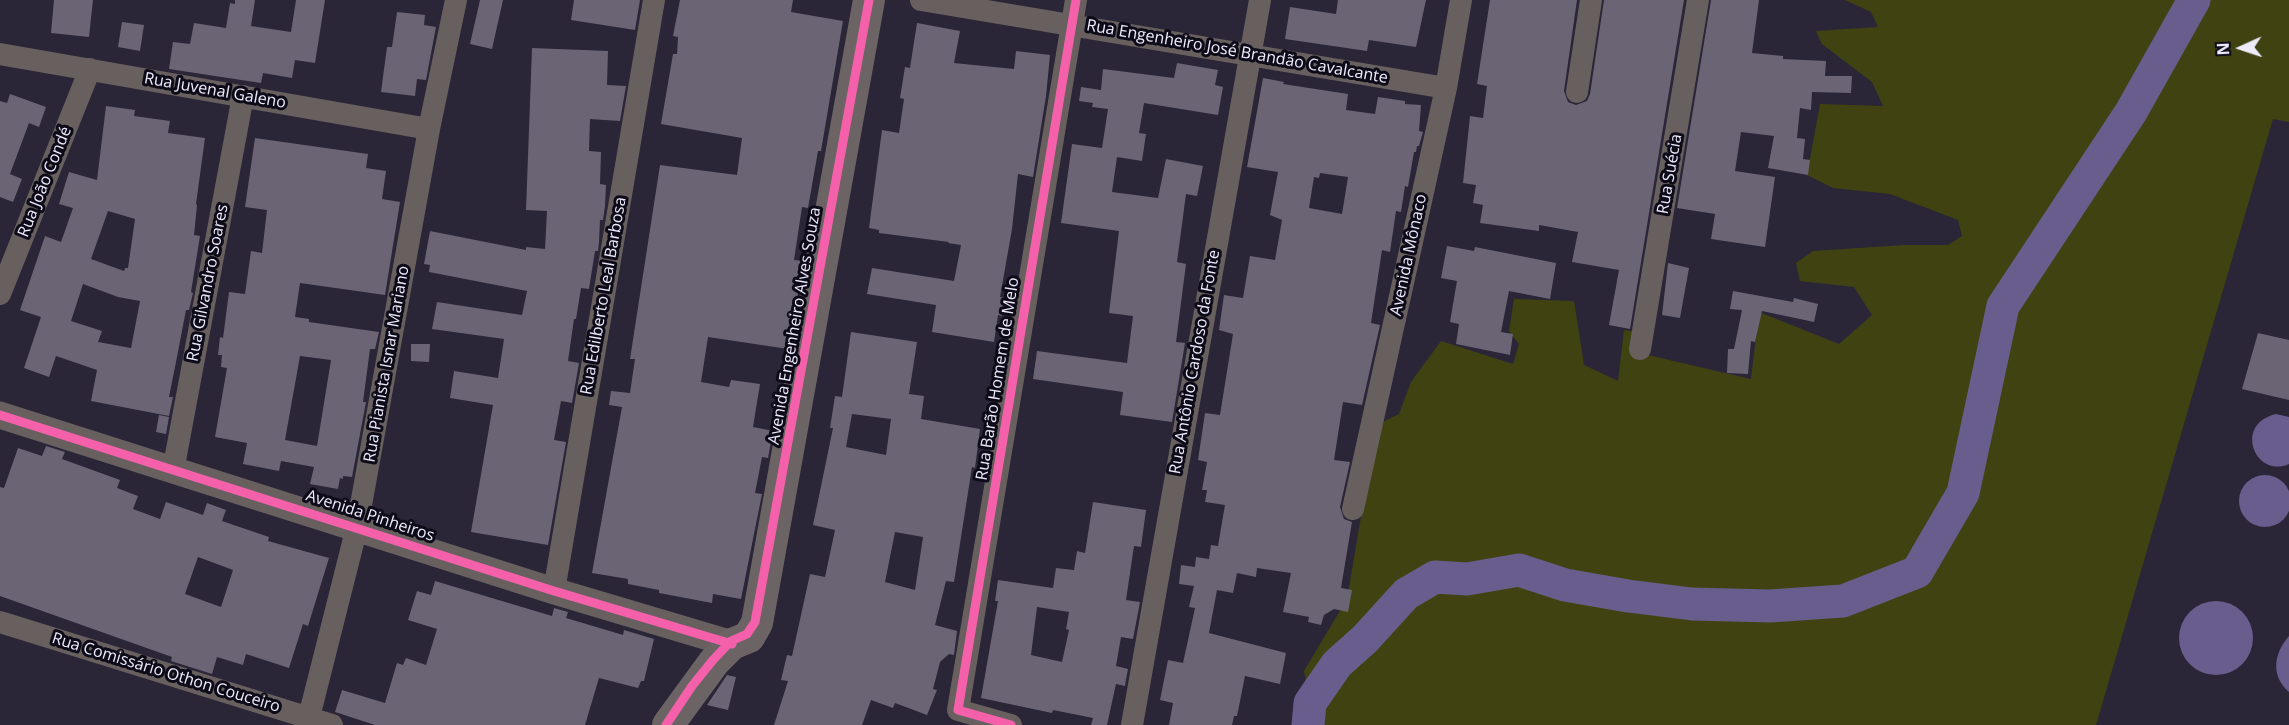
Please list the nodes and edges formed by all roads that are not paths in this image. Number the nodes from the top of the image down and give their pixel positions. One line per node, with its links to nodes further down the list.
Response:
1 (456, 0): 17 (street, Rua Pianista Isnar Mariano)
2 (654, 0): 24 (street, Rua Edilberto Leal Barbosa)
3 (869, 0): 26 (main road, Avenida Engenheiro Alves Souza)
4 (921, 0): 10 (street, Rua Engenheiro José Brandão Cavalcante)
5 (1076, 0): 10 (street, Rua Barão Homem de Melo)
6 (1260, 0): 12 (street, Rua Antônio Cardoso da Fonte)
7 (1461, 0): 14 (street, Avenida Mônaco)
8 (1591, 0): 15 (street)
9 (1698, 0): 19 (street, Rua Suécia)
10 (1072, 24): 12 (street, Rua Engenheiro José Brandão Cavalcante); 30 (street, Rua Barão Homem de Melo)
11 (0, 54): 13 (street, Rua Juvenal Galeno)
12 (1251, 54): 14 (street, Rua Engenheiro José Brandão Cavalcante); 31 (street, Rua Antônio Cardoso da Fonte)
13 (90, 69): 16 (street, Rua Juvenal Galeno); 18 (street, Rua João Condé)
14 (1446, 88): 22 (street, Avenida Mônaco)
15 (1577, 92)
16 (243, 96): 17 (street, Rua Juvenal Galeno); 21 (street, Rua Gilvandro Soares)
17 (429, 129): 23 (street, Rua Pianista Isnar Mariano)
18 (0, 294)
19 (1640, 349)
20 (0, 415): 21 (street, Avenida Pinheiros)
21 (173, 471): 23 (street, Avenida Pinheiros)
22 (1353, 509)
23 (357, 527): 24 (street, Avenida Pinheiros); 27 (street, Rua Pianista Isnar Mariano)
24 (554, 591): 26 (street, Avenida Pinheiros)
25 (0, 622): 27 (street, Rua Comissário Othon Couceiro)
26 (732, 644): 29 (main road, Avenida Engenheiro Alves Souza)
27 (308, 721): 28 (street, Rua Comissário Othon Couceiro)
28 (332, 725)
29 (668, 725)
30 (1011, 725)
31 (1132, 725)

